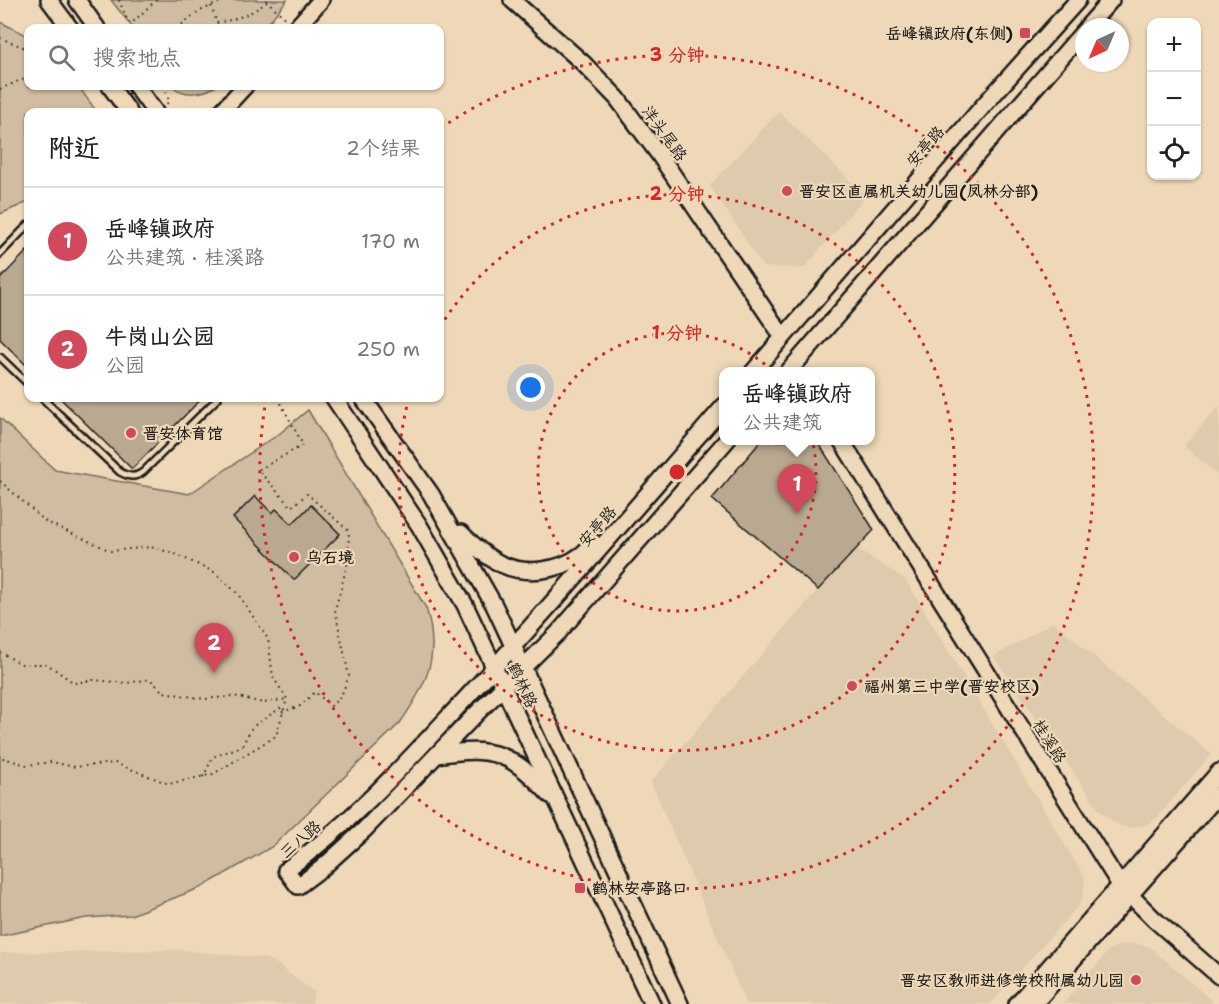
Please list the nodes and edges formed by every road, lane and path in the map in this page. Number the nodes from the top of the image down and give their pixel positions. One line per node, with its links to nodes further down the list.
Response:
1 (49, 0): 14 (main road)
2 (77, 0): 15 (main road)
3 (119, 0): 4 (path)
4 (156, 0)
5 (220, 0): 11 (path)
6 (321, 0): 18 (main road)
7 (513, 0): 34 (main road, 洋头尾路)
8 (1078, 0): 34 (main road, 安亭路)
9 (1111, 0): 12 (main road)
10 (267, 1): 13 (path); 17 (path)
11 (211, 6): 13 (path); 16 (path)
12 (1095, 18)
13 (217, 23)
14 (67, 24)
15 (94, 24)
16 (182, 24)
17 (293, 24)
18 (300, 24)
19 (0, 38): 21 (path)
20 (1075, 41): 37 (main road)
21 (24, 47)
22 (24, 80): 23 (path)
23 (0, 89)
24 (113, 90): 28 (main road)
25 (140, 90): 29 (main road)
26 (166, 90): 30 (path)
27 (241, 90): 31 (main road)
28 (126, 108)
29 (157, 108)
30 (162, 108)
31 (225, 108)
32 (24, 229): 33 (lane)
33 (0, 254)
34 (783, 337): 36 (main road, 安亭路)
35 (0, 357): 38 (lane)
36 (757, 367)
37 (795, 367)
38 (24, 380)
39 (46, 402): 40 (lane)
40 (214, 402)
41 (280, 402): 57 (path)
42 (337, 402): 52 (main road, 鹤林路)
43 (366, 402): 49 (main road, 鹤林路)
44 (719, 411): 47 (main road, 安亭路)
45 (723, 445): 53 (main road)
46 (844, 445): 64 (main road, 桂溪路)
47 (673, 465): 49 (main road); 50 (main road, 安亭路)
48 (0, 481): 55 (path)
49 (448, 522): 50 (main road, 鹤林路)
50 (514, 647): 52 (main road, 安亭路); 53 (main road, 鹤林路)
51 (0, 652): 55 (path)
52 (495, 667): 54 (main road, 鹤林路); 58 (main road, 三八路)
53 (523, 668): 54 (main road); 67 (main road, 鹤林路)
54 (504, 687): 58 (main road, 三八路); 63 (main road, 鹤林路)
55 (287, 699): 56 (path)
56 (284, 705): 57 (path); 61 (path)
57 (282, 712): 61 (path)
58 (437, 755): 63 (main road)
59 (0, 757): 61 (path)
60 (1219, 772): 64 (main road)
61 (202, 777)
62 (1219, 794): 64 (main road)
63 (560, 806): 66 (main road, 鹤林路)
64 (1125, 890): 65 (main road, 桂溪路); 68 (main road); 69 (main road)
65 (1219, 976)
66 (652, 1004)
67 (680, 1004)
68 (1017, 1004)
69 (1034, 1004)

